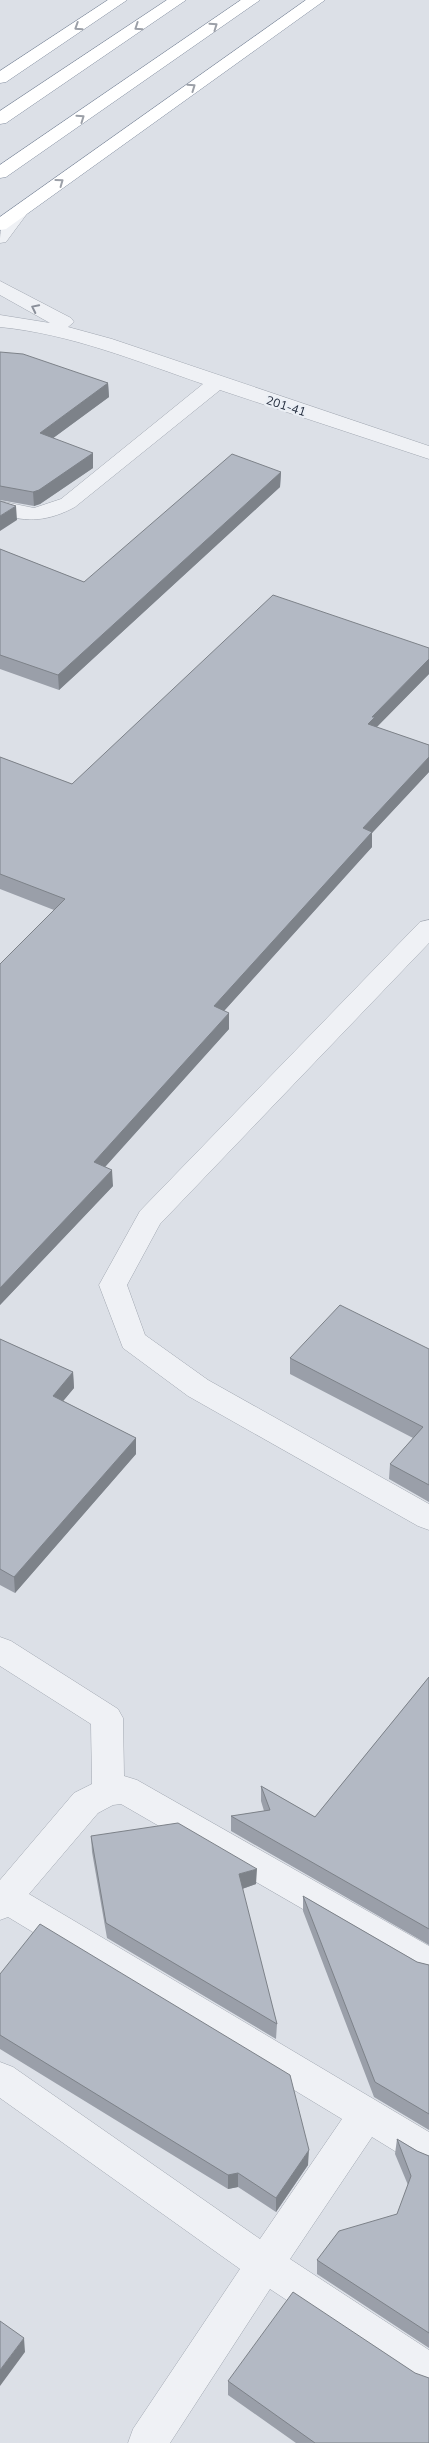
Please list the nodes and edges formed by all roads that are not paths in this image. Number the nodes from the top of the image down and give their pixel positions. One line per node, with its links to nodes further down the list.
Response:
1 (119, 0): 5 (highway, one-way to 5)
2 (178, 0): 6 (highway, one-way to 6)
3 (252, 0): 7 (highway, one-way to 3)
4 (317, 0): 8 (highway, one-way to 4)
5 (0, 78)
6 (0, 120)
7 (0, 173)
8 (20, 211): 9 (highway); 10 (street)
9 (0, 225)
10 (0, 238)
11 (0, 287): 13 (street, 201-41, one-way to 11)
12 (0, 321): 13 (street, 201-41)
13 (143, 357): 14 (street, 201-41)
14 (217, 382): 15 (street, 201-41); 16 (street)
15 (429, 453)
16 (0, 507)
17 (429, 928): 18 (street)
18 (429, 1518)
19 (0, 1650): 20 (street)
20 (108, 1791): 21 (street); 22 (street)
21 (3, 1901): 24 (street)
22 (429, 1964)
23 (0, 2078): 26 (street)
24 (366, 2115): 25 (street); 26 (street)
25 (429, 2152)
26 (264, 2264): 27 (street); 28 (street)
27 (429, 2372)
28 (147, 2443)

